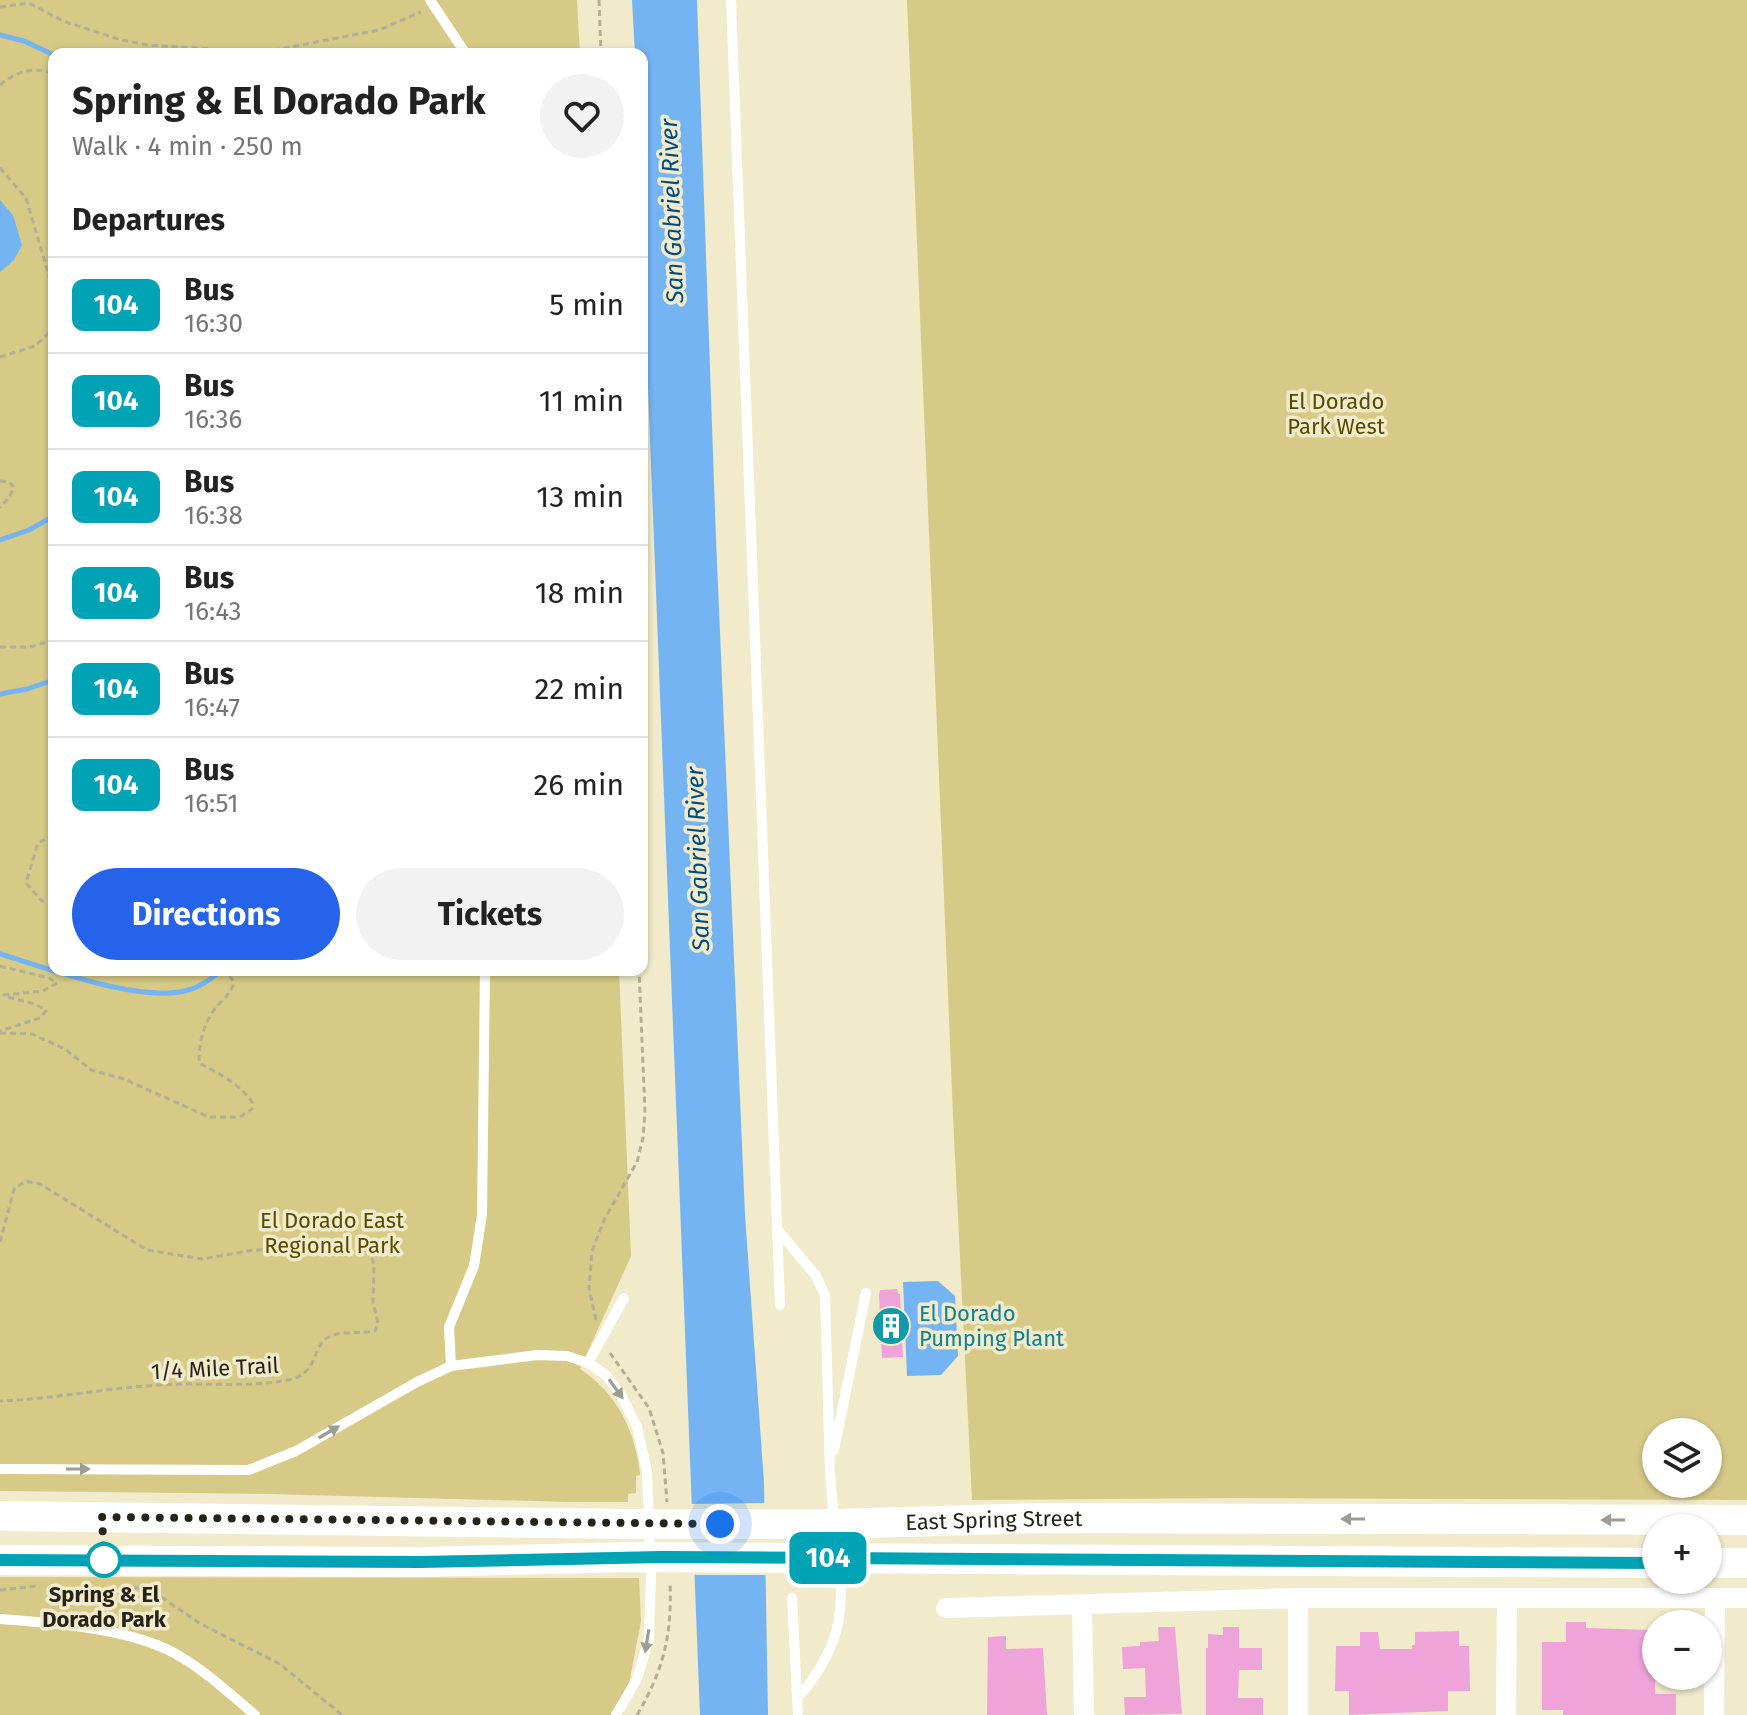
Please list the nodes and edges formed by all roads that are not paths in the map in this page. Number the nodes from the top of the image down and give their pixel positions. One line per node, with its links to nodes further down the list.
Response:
1 (731, 0): 5 (lane)
2 (433, 3): 3 (lane)
3 (462, 48)
4 (485, 976): 10 (lane)
5 (777, 1229): 8 (lane); 12 (lane)
6 (866, 1293): 12 (lane)
7 (624, 1298): 9 (lane)
8 (780, 1305)
9 (588, 1363): 10 (lane); 31 (lane, one-way to 31)
10 (451, 1366): 11 (lane, one-way to 10)
11 (0, 1469)
12 (830, 1472): 15 (lane)
13 (0, 1516): 15 (main road, East Spring Street)
14 (1747, 1520): 15 (main road, East Spring Street, one-way to 15)
15 (822, 1524)
16 (826, 1558): 17 (main road, East Spring Street); 18 (main road, East Spring Street); 29 (lane)
17 (0, 1560)
18 (1642, 1563)
19 (1722, 1563): 20 (main road)
20 (1747, 1563)
21 (792, 1598): 29 (lane)
22 (1298, 1598): 23 (street); 26 (street); 34 (street)
23 (1507, 1598): 24 (street); 35 (street)
24 (1715, 1598): 25 (street); 36 (street)
25 (1747, 1598)
26 (1082, 1605): 27 (street); 33 (street)
27 (946, 1608)
28 (0, 1619): 30 (lane)
29 (798, 1696): 32 (lane)
30 (255, 1715)
31 (616, 1715)
32 (798, 1715)
33 (1084, 1715)
34 (1298, 1715)
35 (1506, 1715)
36 (1714, 1715)

